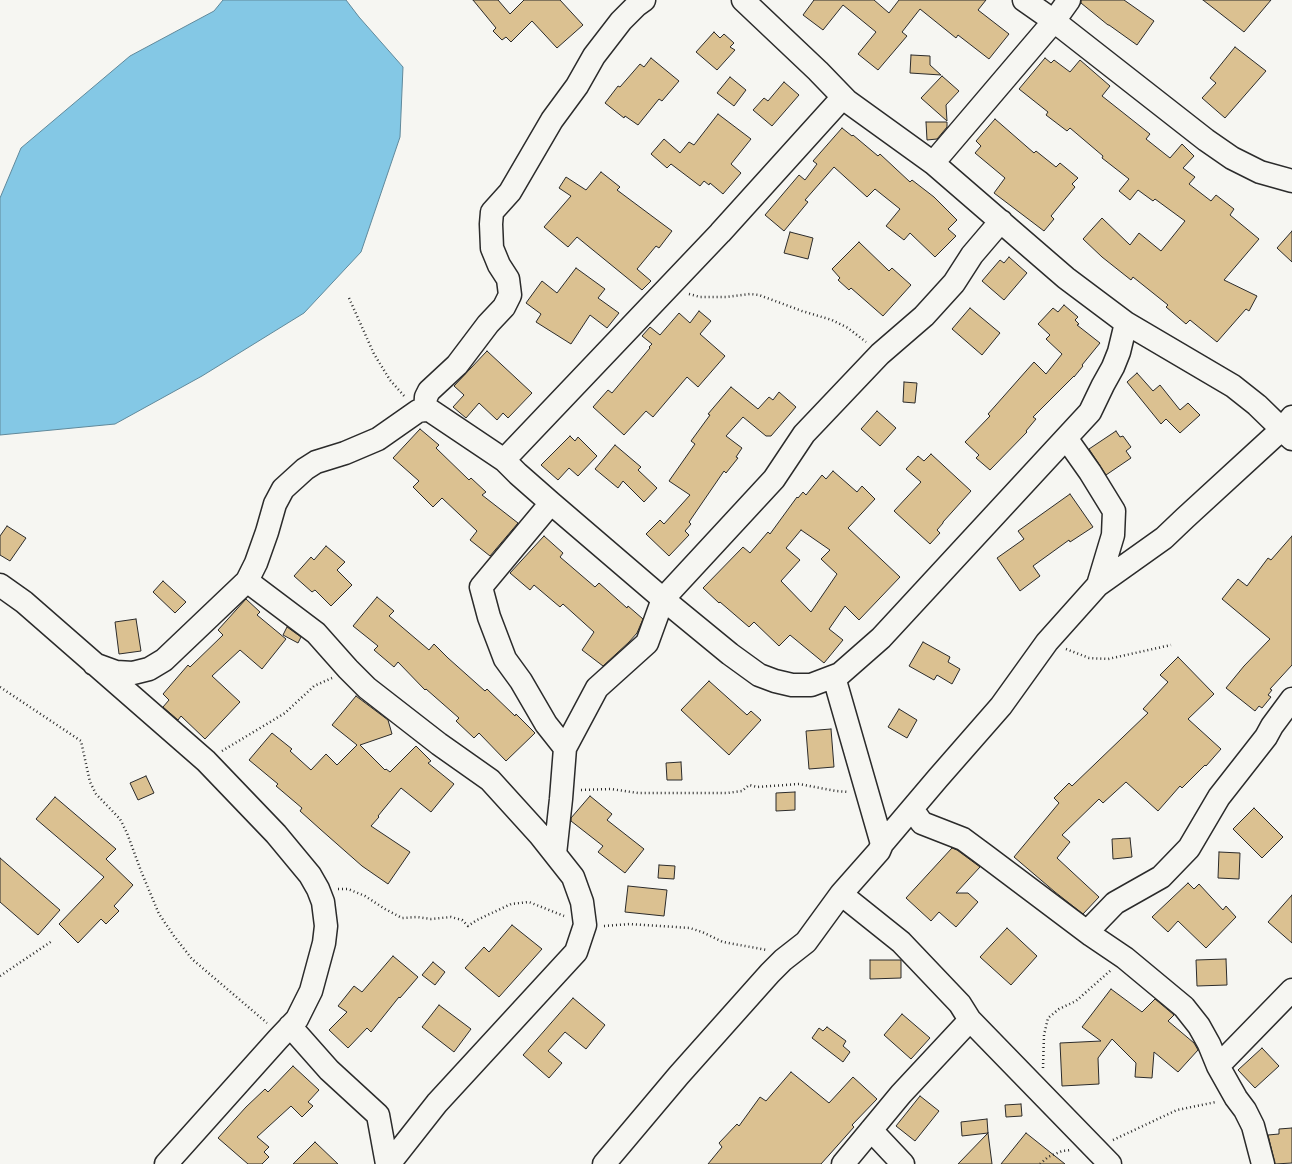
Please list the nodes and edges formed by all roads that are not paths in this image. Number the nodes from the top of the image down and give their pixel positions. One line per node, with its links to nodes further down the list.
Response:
1 (644, 0): 11 (street)
2 (743, 0): 6 (street)
3 (1024, 0): 5 (street)
4 (1069, 0): 5 (street)
5 (1054, 21): 7 (street); 8 (street)
6 (843, 97): 7 (street); 14 (street)
7 (933, 162): 9 (street)
8 (1291, 179)
9 (1001, 221): 10 (street); 19 (street)
10 (1126, 323): 12 (street); 13 (street)
11 (421, 411): 14 (street); 16 (street)
12 (1289, 428): 18 (street)
13 (1066, 438): 18 (street); 21 (street)
14 (504, 460): 15 (street)
15 (551, 503): 19 (street); 23 (street)
16 (247, 581): 20 (street); 26 (street)
17 (0, 585): 20 (street)
18 (1098, 585): 24 (street)
19 (663, 599): 21 (street); 23 (street)
20 (94, 664): 31 (street)
21 (834, 677): 25 (street)
22 (1292, 699): 28 (street)
23 (565, 748): 26 (street)
24 (912, 809): 25 (street); 28 (street)
25 (882, 844): 27 (street)
26 (555, 854): 35 (street)
27 (841, 894): 30 (street); 36 (street)
28 (1087, 932): 32 (street)
29 (1292, 990): 32 (street)
30 (970, 1020): 33 (street); 39 (street)
31 (286, 1031): 34 (street); 35 (street)
32 (1218, 1066): 40 (street)
33 (871, 1130): 37 (street); 38 (street)
34 (166, 1164)
35 (388, 1164)
36 (604, 1164)
37 (843, 1164)
38 (904, 1164)
39 (1110, 1164)
40 (1263, 1164)

